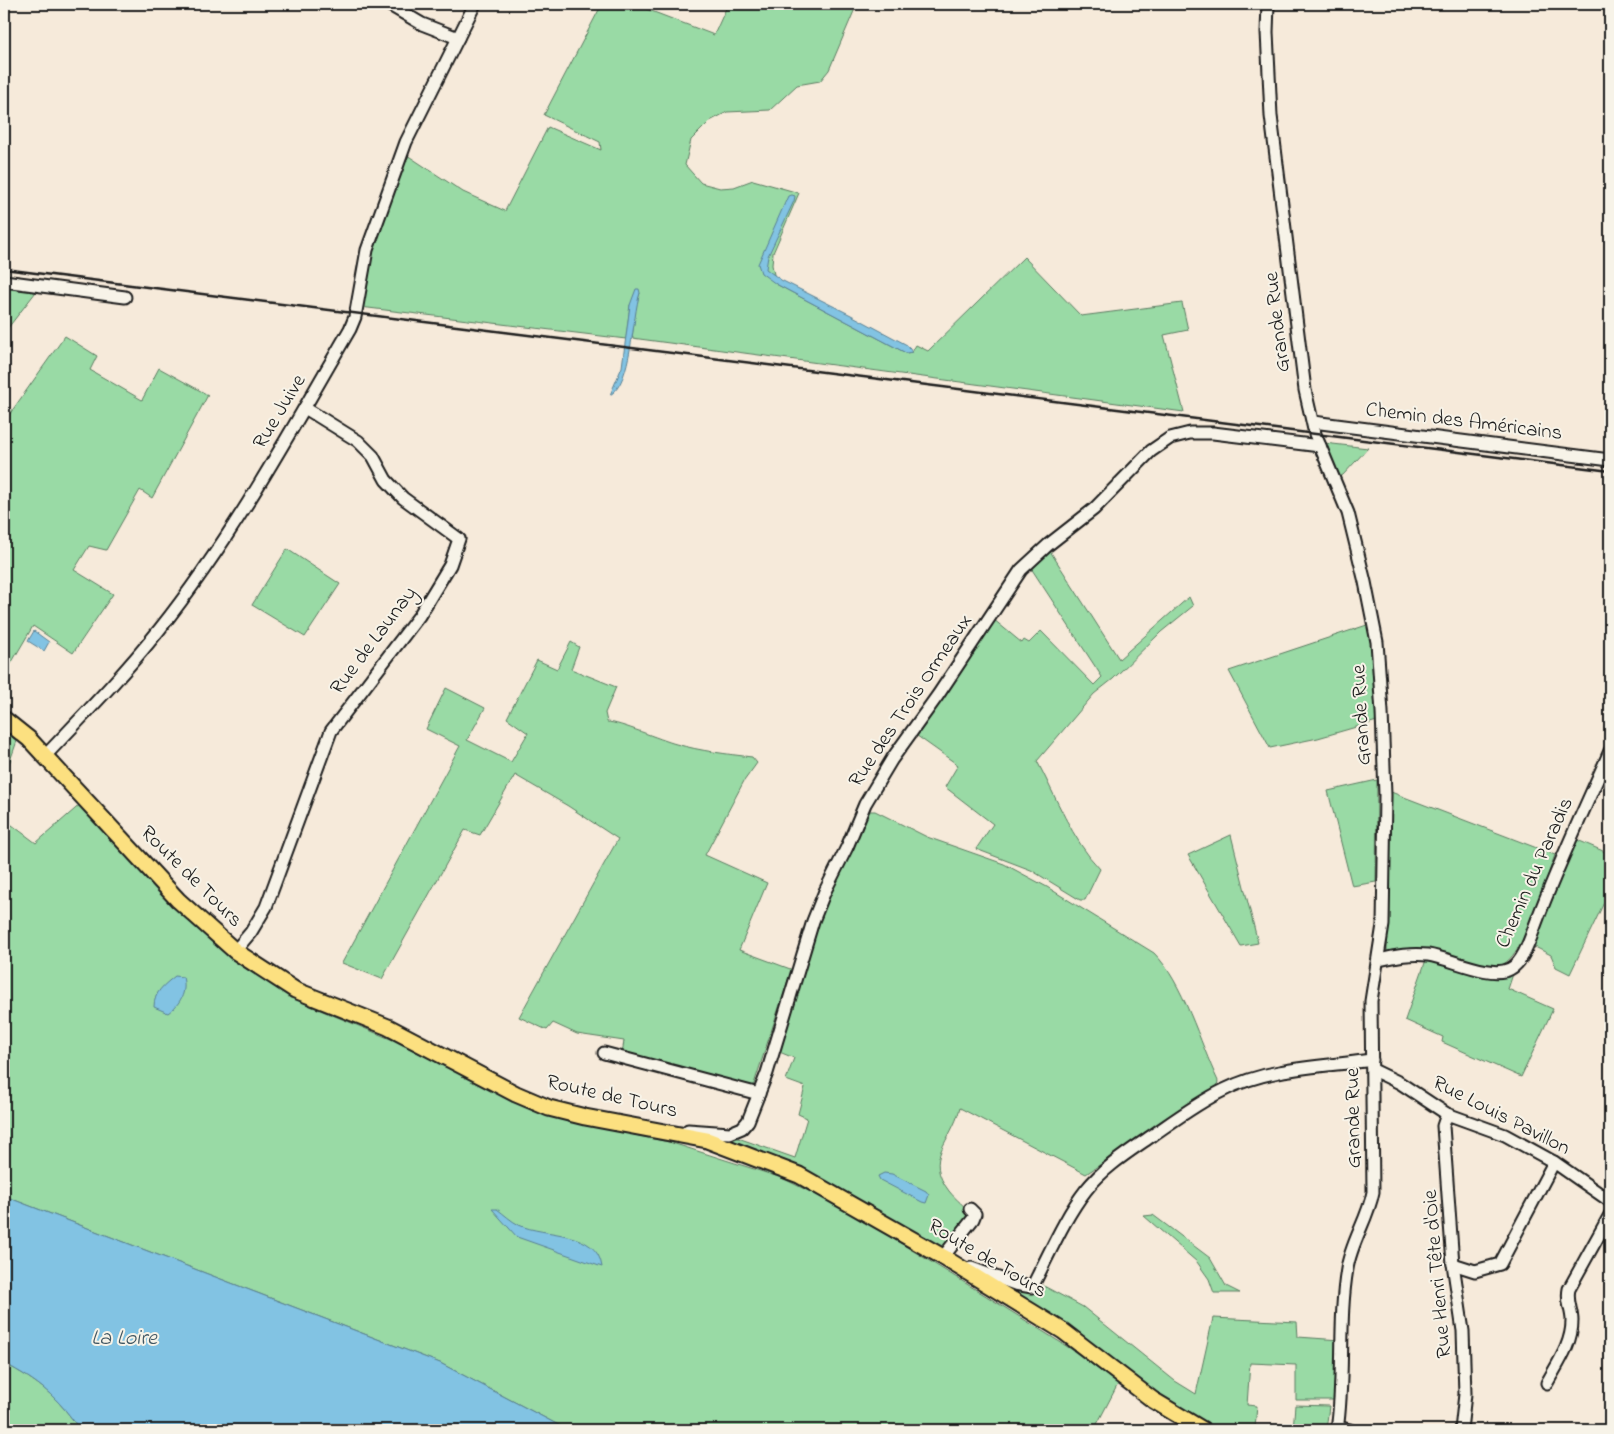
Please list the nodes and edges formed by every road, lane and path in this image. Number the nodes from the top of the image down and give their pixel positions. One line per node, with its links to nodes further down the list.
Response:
1 (388, 4): 4 (street)
2 (475, 4): 4 (street, Rue Juive)
3 (1268, 4): 8 (street, Grande Rue)
4 (458, 38): 7 (street, Rue Juive)
5 (4, 281): 6 (street)
6 (125, 297)
7 (305, 408): 13 (street, Rue Juive); 14 (street, Rue de Launay)
8 (1312, 422): 9 (street, Grande Rue); 10 (street, Chemin des Américains)
9 (1320, 446): 15 (street, Grande Rue); 18 (street, Rue des Trois Ormeaux)
10 (1610, 460)
11 (4, 719): 13 (main road, Route de Tours)
12 (1610, 751): 15 (street, Chemin du Paradis)
13 (45, 756): 14 (main road, Route de Tours)
14 (234, 951): 20 (main road, Route de Tours)
15 (1379, 960): 17 (street, Grande Rue)
16 (604, 1053): 18 (street)
17 (1372, 1065): 19 (street, Rue Louis Pavillon); 27 (street); 29 (street, Grande Rue)
18 (759, 1094): 20 (street, Rue des Trois Ormeaux)
19 (1446, 1114): 21 (street, Rue Louis Pavillon); 26 (street, Rue Henri Tête d'Oie)
20 (684, 1134): 25 (main road, Route de Tours)
21 (1554, 1162): 22 (street, Rue Louis Pavillon); 26 (street)
22 (1610, 1201)
23 (970, 1209): 25 (street)
24 (1610, 1215): 28 (street)
25 (943, 1257): 27 (main road, Route de Tours)
26 (1453, 1264): 32 (street, Rue Henri Tête d'Oie)
27 (964, 1270): 30 (main road, Route de Tours)
28 (1547, 1383)
29 (1337, 1429): 31 (street)
30 (1204, 1430)
31 (1350, 1430)
32 (1461, 1430)

